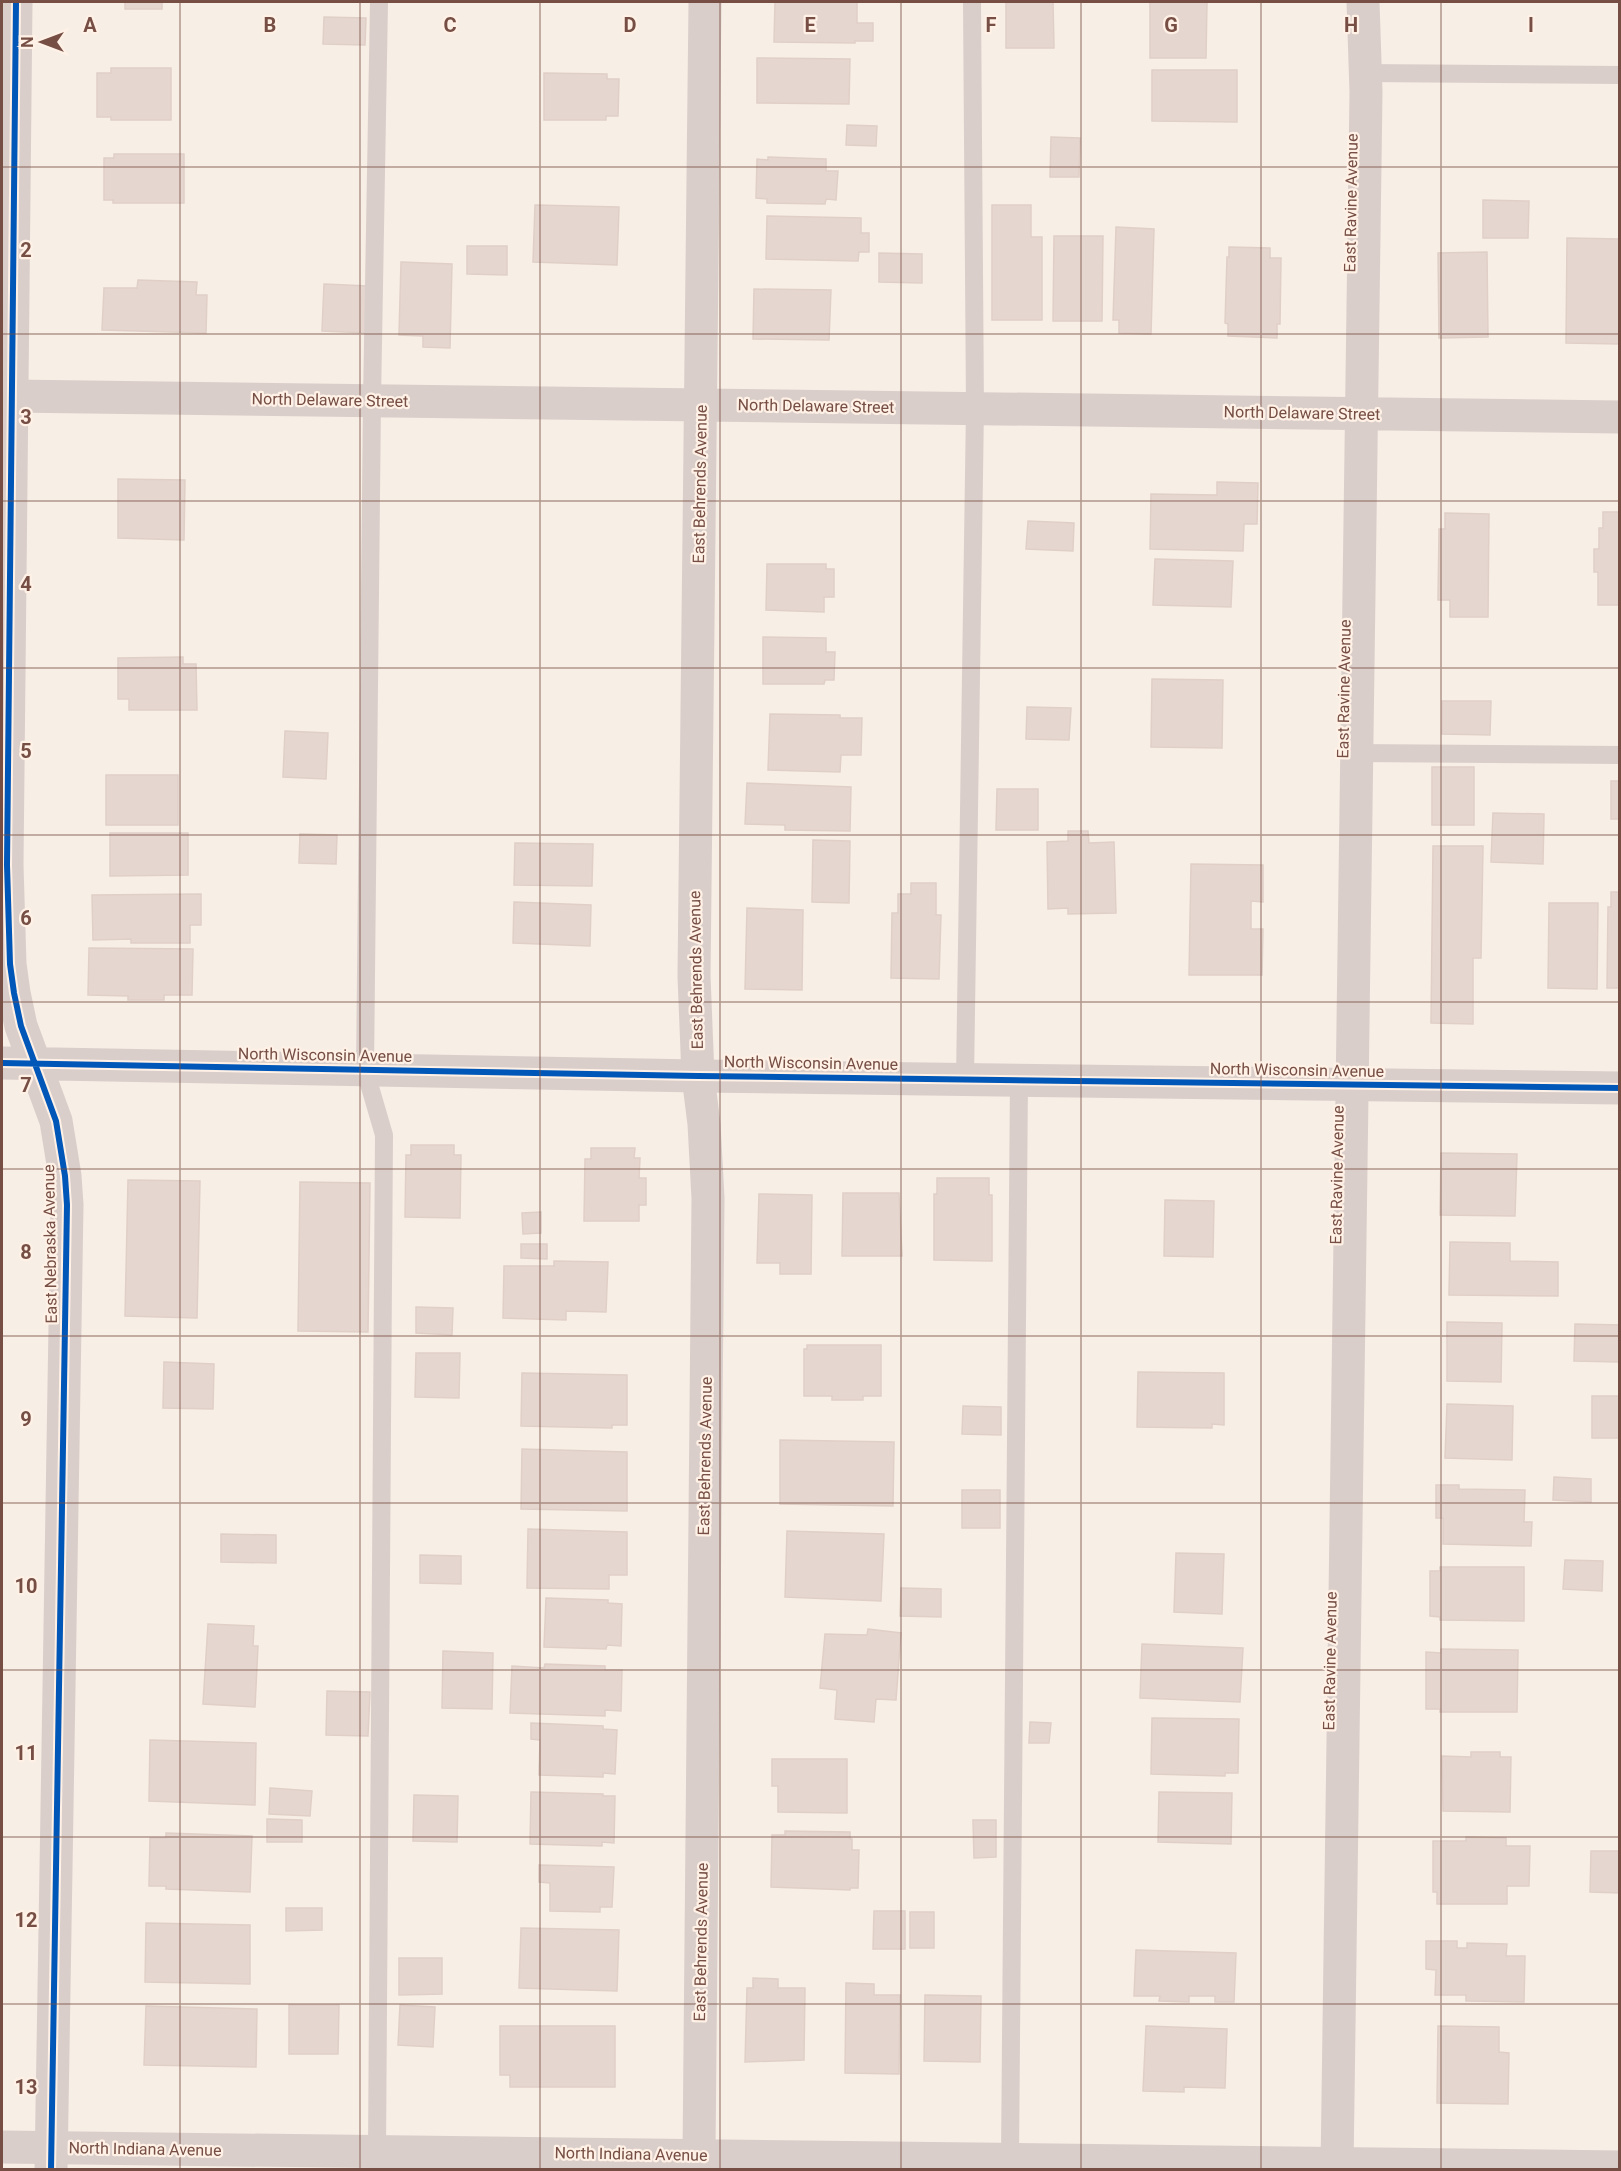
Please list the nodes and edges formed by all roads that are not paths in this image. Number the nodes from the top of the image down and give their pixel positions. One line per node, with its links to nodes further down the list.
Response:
1 (16, 2): 8 (street, East Nebraska Avenue)
2 (379, 2): 10 (lane)
3 (705, 2): 11 (street, East Behrends Avenue)
4 (972, 2): 12 (lane)
5 (1363, 2): 6 (street, East Ravine Avenue)
6 (1366, 73): 7 (lane); 13 (street, East Ravine Avenue)
7 (1620, 75)
8 (8, 203): 9 (street, East Nebraska Avenue)
9 (12, 396): 10 (street, North Delaware Street); 18 (street, East Nebraska Avenue)
10 (372, 400): 11 (street, North Delaware Street); 19 (lane)
11 (701, 405): 12 (street, North Delaware Street); 20 (street, East Behrends Avenue)
12 (975, 408): 13 (street, North Delaware Street); 21 (lane)
13 (1361, 414): 14 (street, North Delaware Street); 15 (street, East Ravine Avenue)
14 (1620, 417)
15 (1357, 753): 16 (lane); 23 (street, East Ravine Avenue)
16 (1620, 755)
17 (2, 1063): 18 (street, North Wisconsin Avenue)
18 (34, 1064): 19 (street, North Wisconsin Avenue); 29 (street, East Nebraska Avenue)
19 (365, 1070): 20 (street, North Wisconsin Avenue); 27 (lane)
20 (698, 1076): 21 (street, North Wisconsin Avenue); 26 (street, East Behrends Avenue)
21 (965, 1079): 22 (street, North Wisconsin Avenue)
22 (1019, 1080): 23 (street, North Wisconsin Avenue); 28 (lane)
23 (1352, 1084): 24 (street, North Wisconsin Avenue); 32 (street, East Ravine Avenue)
24 (1620, 1088)
25 (2, 2147): 29 (street, North Indiana Avenue)
26 (699, 2155): 30 (street, North Indiana Avenue); 31 (street, North Indiana Avenue)
27 (395, 2157): 29 (street, North Indiana Avenue); 30 (street, North Indiana Avenue)
28 (1010, 2158): 31 (street, North Indiana Avenue); 32 (street, North Indiana Avenue)
29 (51, 2159)
30 (482, 2161)
31 (966, 2164)
32 (1337, 2166): 33 (street, North Indiana Avenue)
33 (1620, 2167)

